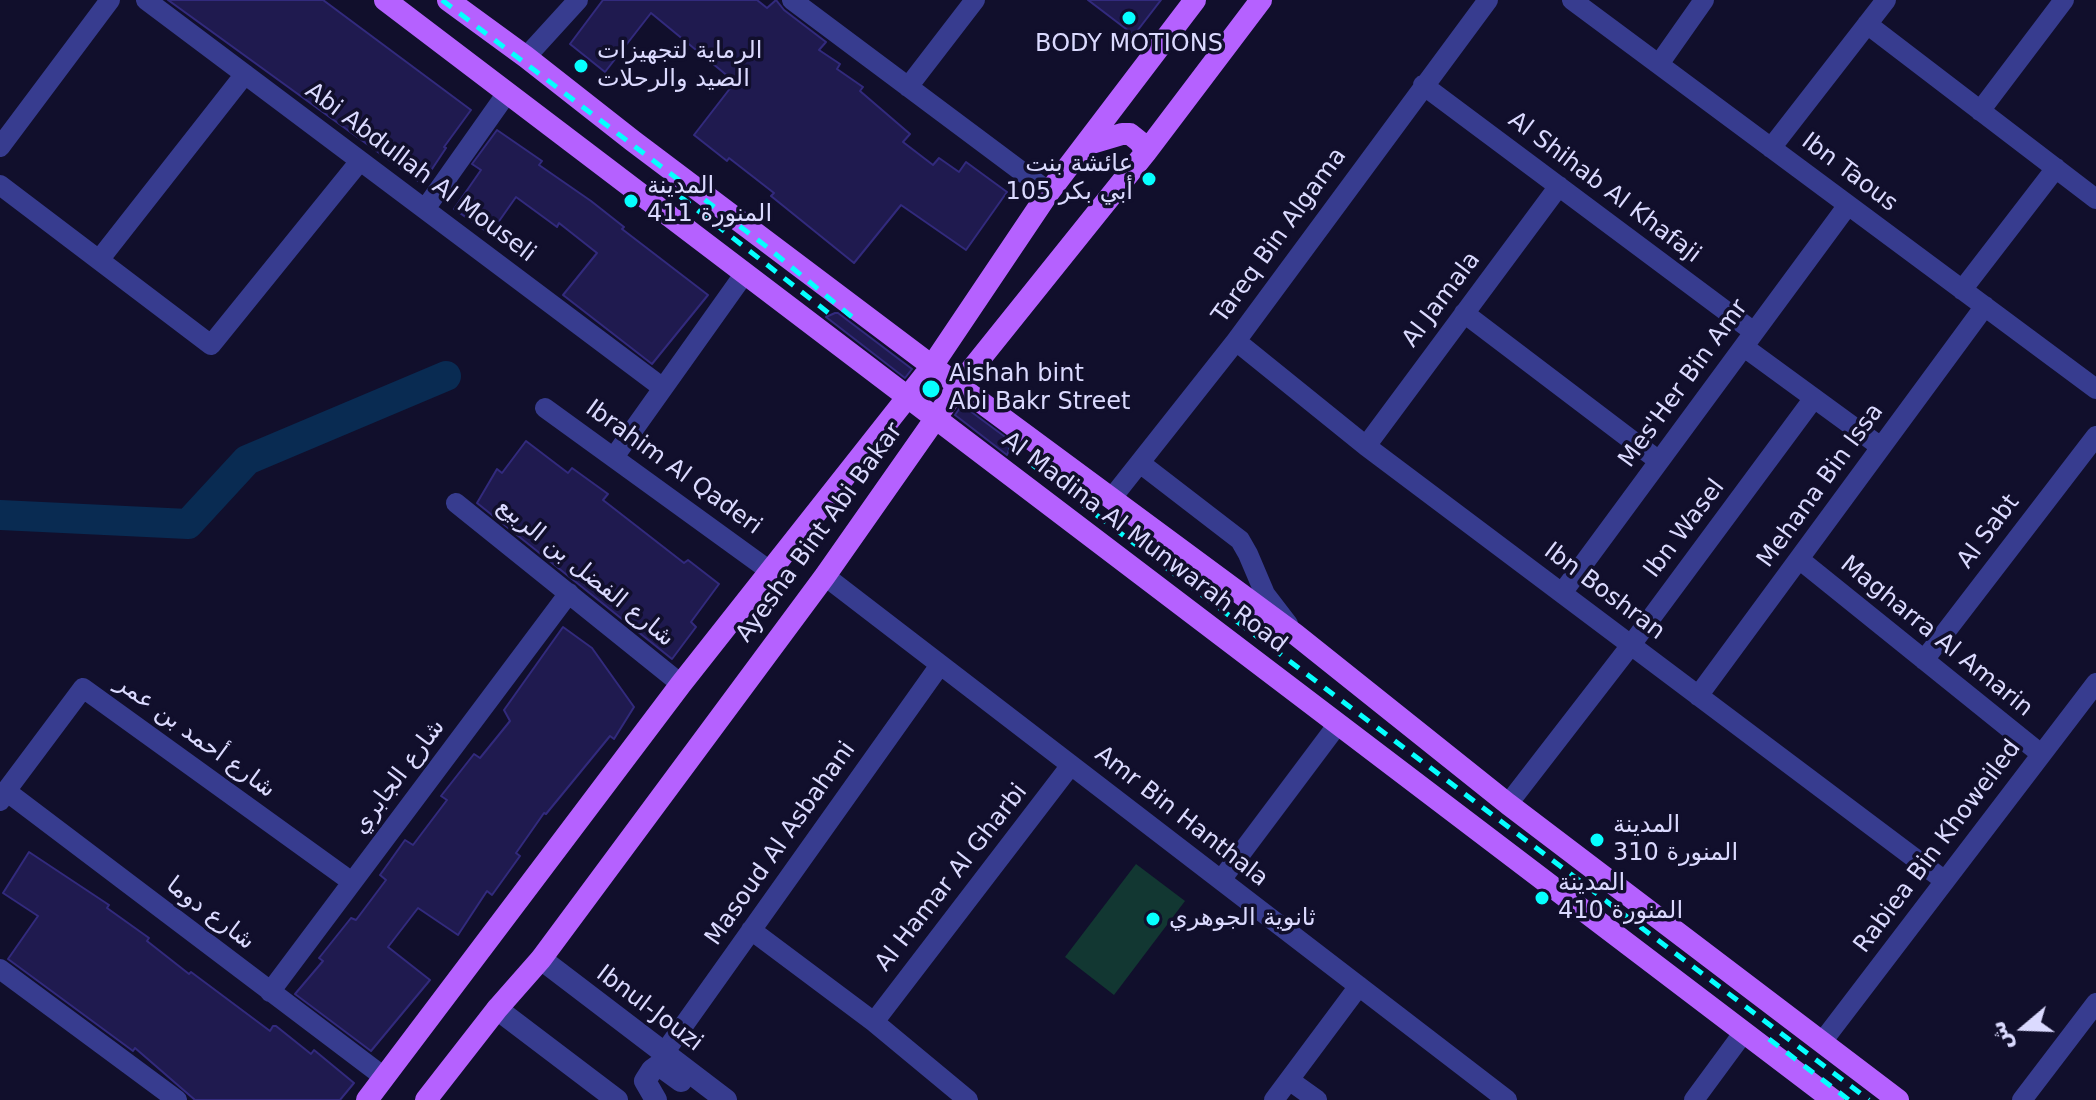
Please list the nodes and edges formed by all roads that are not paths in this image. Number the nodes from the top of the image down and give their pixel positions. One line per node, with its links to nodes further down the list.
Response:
1 (110, 0): 24 (street)
2 (146, 0): 18 (street, Abi Abdullah Al Mouseli)
3 (385, 0): 21 (main road, Al Madina Al Munwarah Road)
4 (448, 0): 16 (main road, Al Madina Al Munwarah Road)
5 (578, 0): 16 (street)
6 (792, 0): 20 (street)
7 (975, 0): 20 (street)
8 (1195, 0): 23 (main road, Ayesha Bint Abi Bakar)
9 (1261, 0): 26 (main road, Ayesha Bint Abi Bakar)
10 (1488, 0): 19 (street, Tareq Bin Algama)
11 (1572, 0): 17 (street, Ibn Taous)
12 (1704, 0): 17 (street)
13 (1886, 0): 15 (street)
14 (2064, 0): 22 (street)
15 (1867, 24): 22 (street); 25 (street)
16 (526, 57): 42 (main road, Al Madina Al Munwarah Road)
17 (1659, 64): 25 (street, Ibn Taous)
18 (245, 74): 27 (street, Abi Abdullah Al Mouseli); 35 (street)
19 (1423, 85): 30 (street, Al Shihab Al Khafaji); 41 (street, Tareq Bin Algama)
20 (908, 87): 31 (street)
21 (507, 93): 34 (street); 36 (main road, Al Madina Al Munwarah Road)
22 (1980, 111): 28 (street)
23 (1085, 145): 26 (main road); 31 (main road, Ayesha Bint Abi Bakar)
24 (0, 147)
25 (1771, 148): 33 (street, Ibn Taous)
26 (1146, 152): 43 (main road, Ayesha Bint Abi Bakar)
27 (360, 161): 34 (street, Abi Abdullah Al Mouseli); 35 (street)
28 (2056, 168): 32 (street); 37 (street)
29 (0, 185): 35 (street)
30 (1559, 186): 39 (street, Al Jamala); 40 (street, Al Shihab Al Khafaji)
31 (1049, 192): 42 (main road, Ayesha Bint Abi Bakar)
32 (2095, 197)
33 (1848, 205): 37 (street, Ibn Taous); 40 (street, Mes'Her Bin Amr)
34 (425, 209): 44 (street, Abi Abdullah Al Mouseli)
35 (99, 260)
36 (745, 273): 44 (street); 46 (main road, Al Madina Al Munwarah Road)
37 (1962, 290): 38 (street, Ibn Taous)
38 (1985, 306): 45 (street, Ibn Taous); 52 (street, Mehana Bin Issa)
39 (1464, 313): 51 (street, Al Jamala); 54 (street)
40 (1749, 340): 47 (street, Al Shihab Al Khafaji); 54 (street, Mes'Her Bin Amr)
41 (1236, 341): 51 (street, Ibn Boshran); 55 (street, Tareq Bin Algama)
42 (932, 366): 43 (main road, Al Madina Al Munwarah Road); 46 (main road, Ayesha Bint Abi Bakar)
43 (959, 385): 49 (main road, Ayesha Bint Abi Bakar); 56 (main road, Al Madina Al Munwarah Road)
44 (663, 388): 53 (street)
45 (2096, 389)
46 (906, 398): 49 (main road, Al Madina Al Munwarah Road); 59 (main road, Ayesha Bint Abi Bakar)
47 (1814, 398): 52 (street, Al Shihab Al Khafaji); 64 (street, Ibn Wasel)
48 (545, 408): 53 (street, Ibrahim Al Qaderi)
49 (935, 417): 60 (main road, Ayesha Bint Abi Bakar); 70 (main road, Al Madina Al Munwarah Road)
50 (2096, 436): 65 (street, Al Sabt)
51 (1366, 446): 62 (street, Ibn Boshran)
52 (1881, 447): 58 (street, Mehana Bin Issa)
53 (614, 457): 59 (street, Ibrahim Al Qaderi)
54 (1659, 461): 62 (street, Mes'Her Bin Amr)
55 (1140, 463): 56 (street, Tareq Bin Algama); 63 (street, Al Madina Al Munwarah Road)
56 (1111, 499): 63 (main road, Al Madina Al Munwarah Road)
57 (456, 503): 61 (street, شارع الفضل بن الربيع)
58 (1799, 559): 65 (street, Magharra Al Amarin); 69 (street, Mehana Bin Issa)
59 (770, 571): 68 (main road, Ayesha Bint Abi Bakar)
60 (825, 576): 66 (street, Amr Bin Hanthala); 79 (main road, Ayesha Bint Abi Bakar)
61 (569, 593): 68 (street, شارع الفضل بن الربيع); 77 (street, شارع الجابري)
62 (1562, 593): 64 (street, Ibn Boshran)
63 (1295, 634): 74 (main road, Al Madina Al Munwarah Road)
64 (1631, 645): 69 (street, Ibn Boshran); 74 (street, Ibn Wasel)
65 (1924, 660): 71 (street, Magharra Al Amarin)
66 (940, 665): 72 (street, Amr Bin Hanthala); 78 (street, Masoud Al Asbahani)
67 (2096, 683): 71 (street, Rabiea Bin Khoweiled)
68 (681, 684): 89 (main road, Ayesha Bint Abi Bakar)
69 (1698, 696): 76 (street, Ibn Boshran)
70 (1338, 724): 75 (street); 86 (main road, Al Madina Al Munwarah Road)
71 (2041, 754): 76 (street, Rabiea Bin Khoweiled)
72 (1071, 765): 75 (street, Amr Bin Hanthala); 85 (street, Al Hamar Al Gharbi)
73 (3, 796): 77 (street, شارع أحمد بن عمر); 82 (street, شارع دوما)
74 (1508, 804): 87 (main road, Al Madina Al Munwarah Road)
75 (1221, 880): 81 (street, Amr Bin Hanthala)
76 (1945, 881): 87 (street, Rabiea Bin Khoweiled)
77 (352, 882): 82 (street, شارع الجابري)
78 (751, 930): 85 (street); 88 (street, Masoud Al Asbahani)
79 (541, 959): 84 (main road, Ayesha Bint Abi Bakar); 88 (street, Ibnul-Jouzi)
80 (0, 969): 91 (street)
81 (1359, 986): 90 (street); 101 (street, Amr Bin Hanthala)
82 (270, 992): 89 (street, شارع دوما)
83 (2096, 1003): 105 (street)
84 (497, 1009): 93 (main road, Ayesha Bint Abi Bakar); 94 (street)
85 (874, 1022): 98 (street)
86 (1744, 1032): 102 (street); 103 (main road, Al Madina Al Munwarah Road)
87 (1822, 1042): 104 (main road, Al Madina Al Munwarah Road)
88 (664, 1053): 97 (street, Ibnul-Jouzi)
89 (384, 1077): 92 (main road, Ayesha Bint Abi Bakar)
90 (1289, 1080): 99 (street); 100 (street)
91 (177, 1100)
92 (367, 1100)
93 (426, 1100)
94 (617, 1100)
95 (656, 1100): 96 (street)
96 (708, 1100)
97 (726, 1100)
98 (968, 1100)
99 (1274, 1100)
100 (1317, 1100)
101 (1507, 1100)
102 (1694, 1100)
103 (1831, 1100)
104 (1898, 1100)
105 (2022, 1100)

